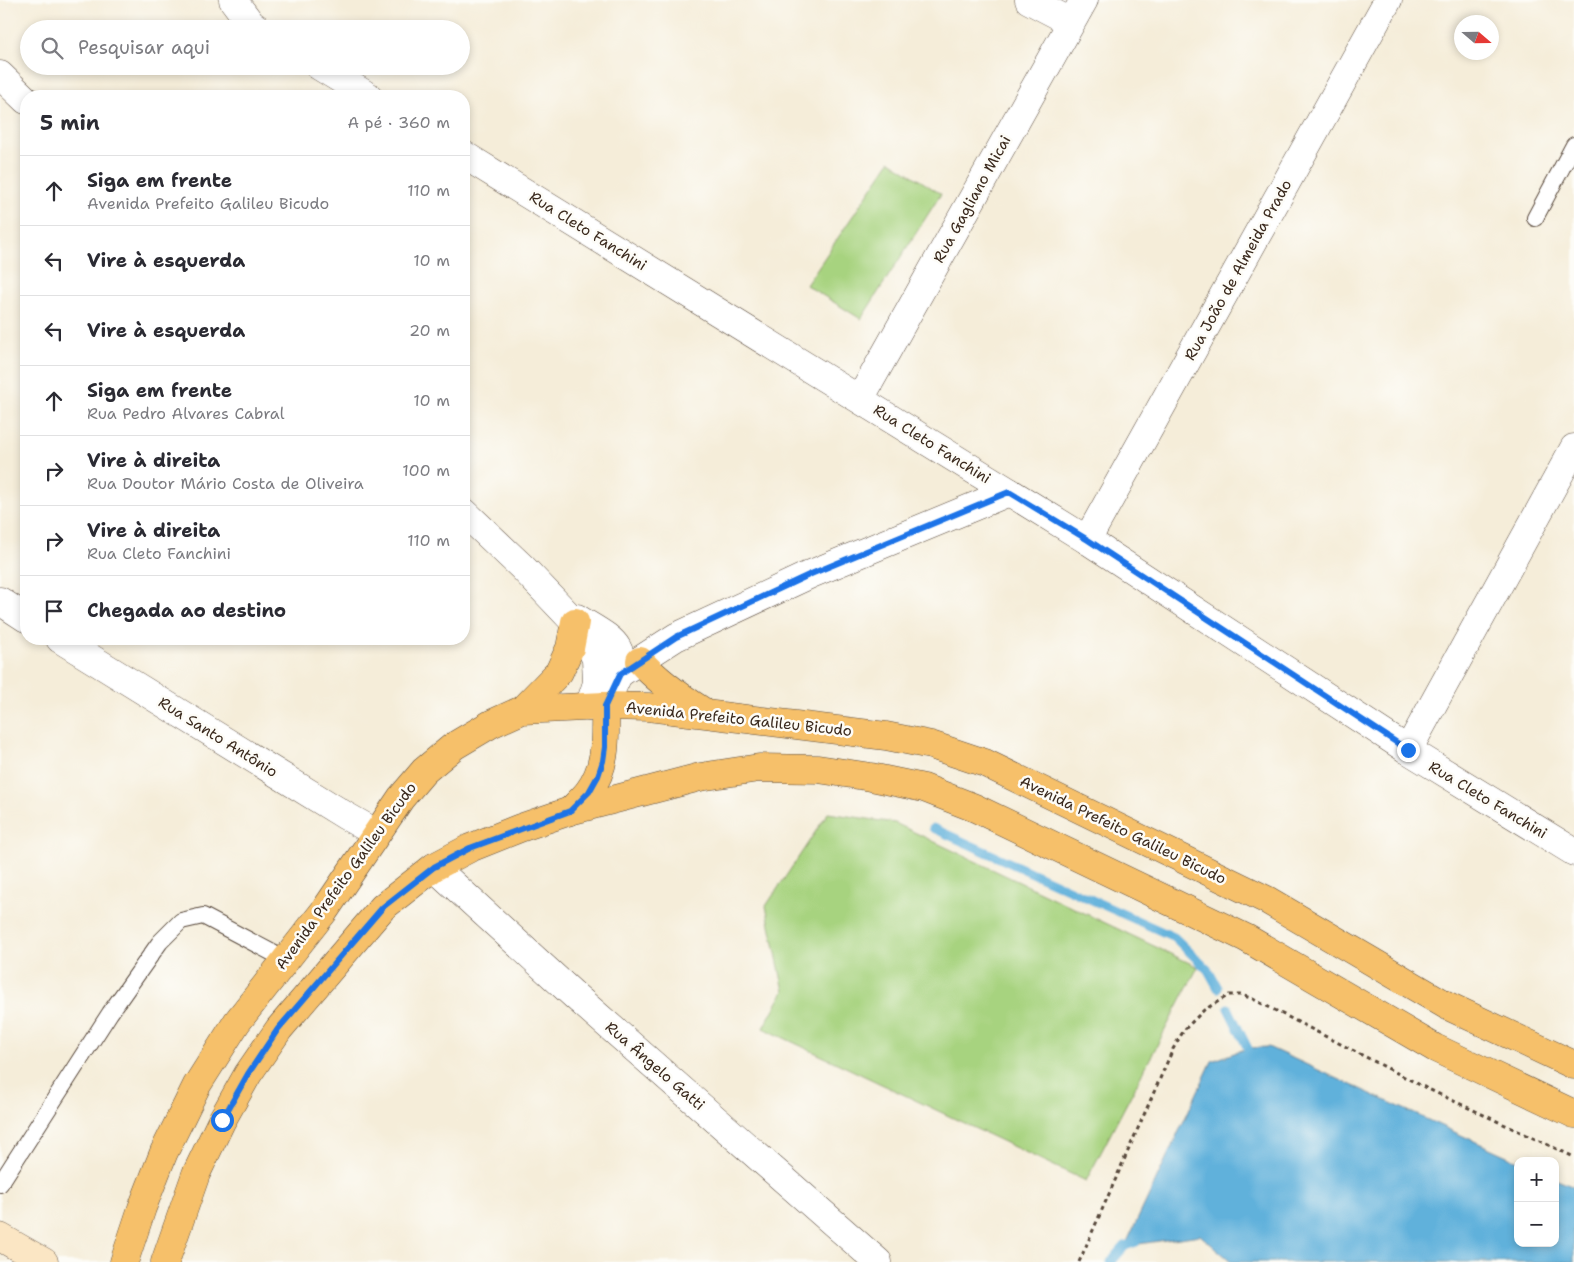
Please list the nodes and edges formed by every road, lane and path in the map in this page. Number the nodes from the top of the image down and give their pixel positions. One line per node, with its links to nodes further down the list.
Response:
1 (233, 0): 5 (street)
2 (1029, 0): 4 (street)
3 (1388, 0): 17 (street, Rua João de Almeida Prado)
4 (1077, 11): 13 (street, Rua Gagliano Micai)
5 (248, 20)
6 (0, 75): 9 (street)
7 (334, 75): 8 (street)
8 (358, 90)
9 (20, 94)
10 (1574, 145): 12 (lane)
11 (470, 159): 13 (street, Rua Cleto Fanchini)
12 (1535, 218)
13 (860, 399): 15 (street, Rua Cleto Fanchini)
14 (1574, 448): 28 (street)
15 (1009, 492): 17 (street, Rua Cleto Fanchini); 21 (street)
16 (470, 518): 20 (street)
17 (1088, 540): 28 (street, Rua Cleto Fanchini)
18 (0, 601): 19 (street)
19 (20, 614)
20 (570, 616): 23 (main road); 23 (street)
21 (676, 637): 23 (street); 24 (street)
22 (70, 645): 30 (street, Rua Santo Antônio)
23 (591, 646): 24 (street); 25 (street); 26 (main road)
24 (630, 667): 25 (street); 27 (main road)
25 (597, 706): 26 (main road, Avenida Prefeito Galileu Bicudo); 27 (main road, Avenida Prefeito Galileu Bicudo); 29 (main road)
26 (522, 710): 30 (main road, Avenida Prefeito Galileu Bicudo)
27 (707, 714): 34 (main road, Avenida Prefeito Galileu Bicudo)
28 (1408, 750): 31 (street, Rua Cleto Fanchini)
29 (570, 811): 32 (main road); 35 (main road)
30 (376, 833): 33 (main road, Avenida Prefeito Galileu Bicudo)
31 (1574, 852)
32 (434, 867): 41 (main road); 42 (street, Rua Ângelo Gatti)
33 (286, 960): 37 (lane); 40 (main road, Avenida Prefeito Galileu Bicudo)
34 (1574, 1065)
35 (1574, 1114)
36 (1574, 1157): 43 (path)
37 (0, 1184)
38 (0, 1237): 39 (main road)
39 (44, 1262)
40 (124, 1262)
41 (164, 1262)
42 (878, 1262)
43 (1079, 1262)

